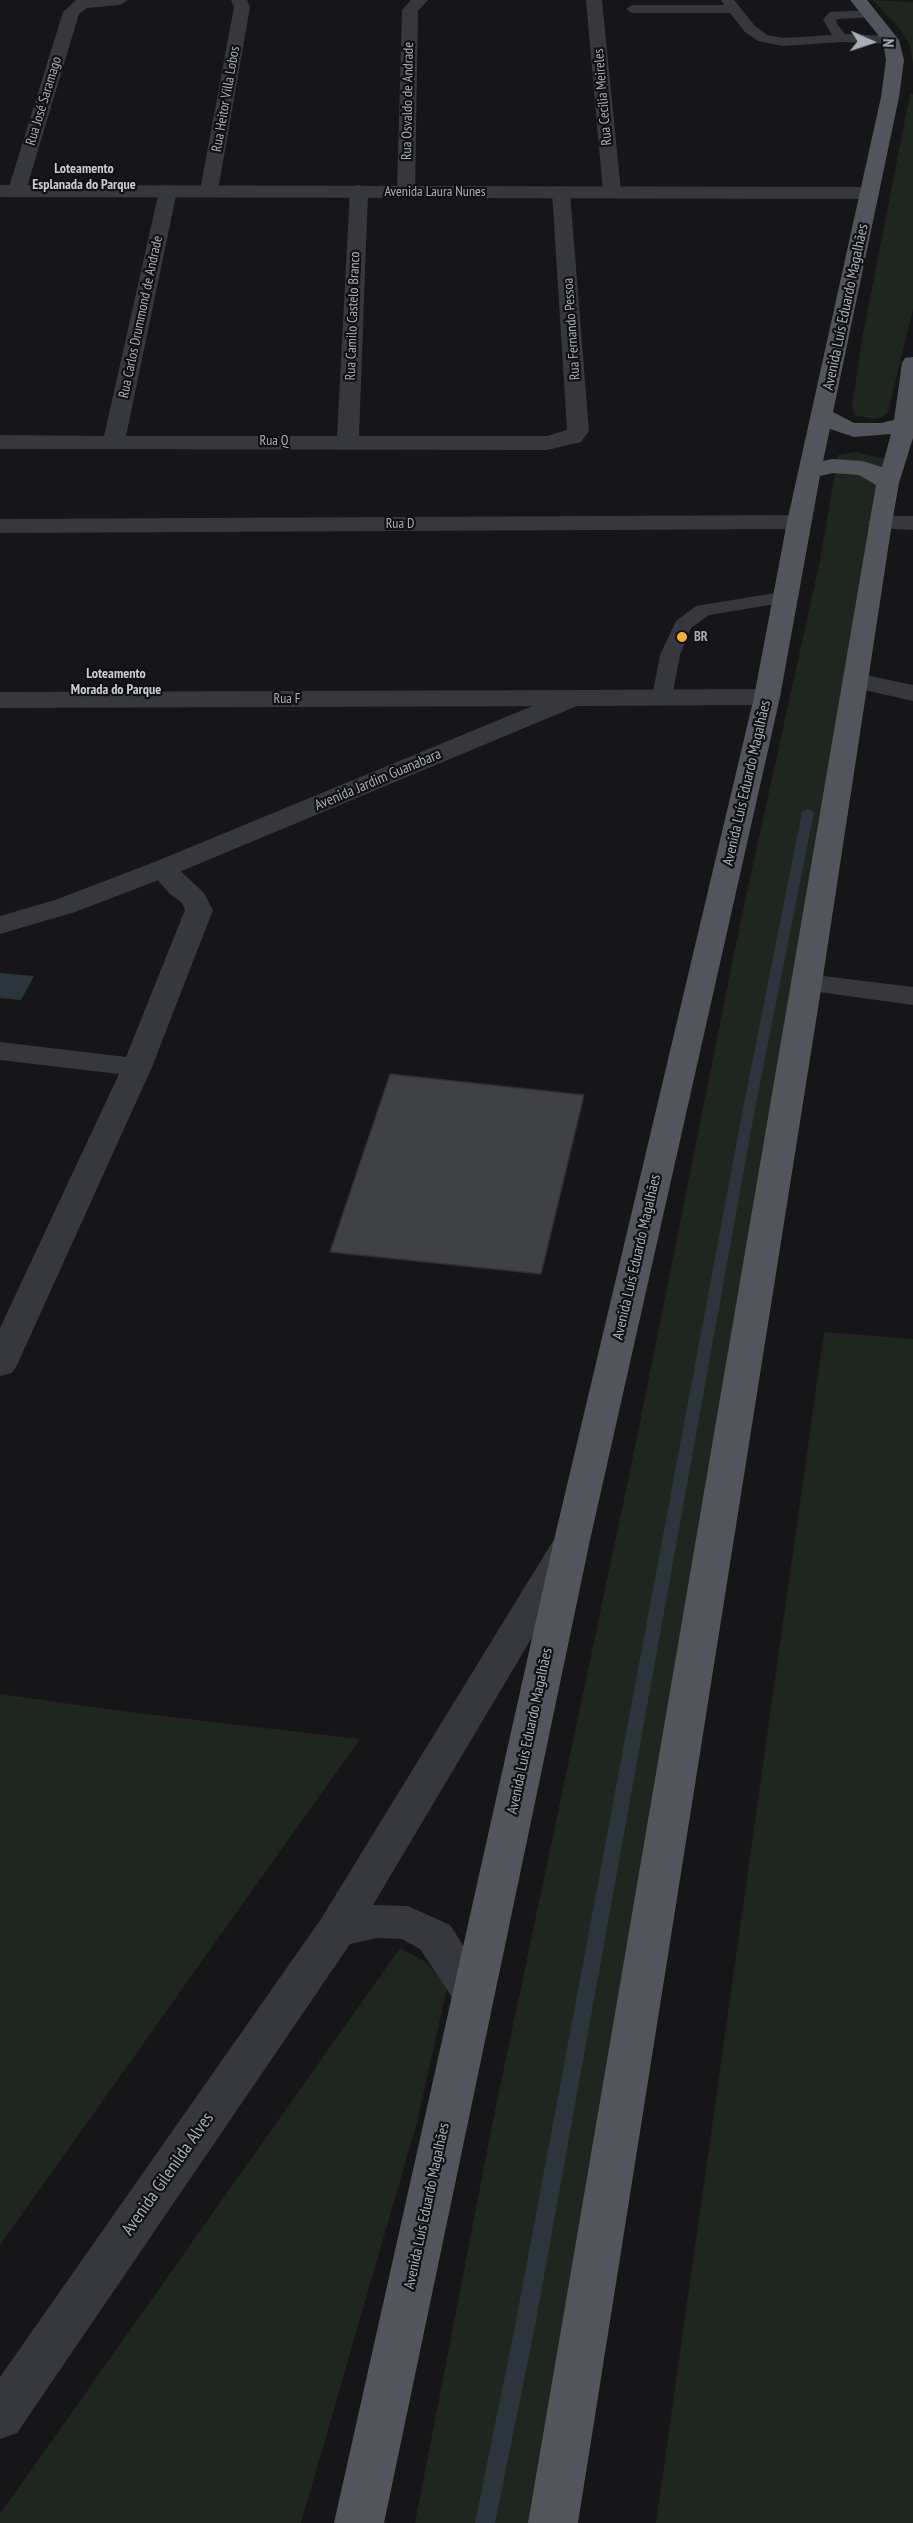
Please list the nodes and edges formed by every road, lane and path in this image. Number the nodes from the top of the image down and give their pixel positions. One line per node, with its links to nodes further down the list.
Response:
1 (120, 0): 11 (street, Rua José Saramago)
2 (594, 1): 16 (street, Rua Cecília Meireles)
3 (241, 3): 10 (street, Rua Heitor Villa Lobos)
4 (729, 4): 7 (lane); 8 (lane)
5 (415, 5): 14 (street, Rua Osvaldo de Andrade)
6 (865, 7): 8 (lane); 9 (main road)
7 (632, 9)
8 (841, 38): 9 (lane)
9 (891, 40): 17 (main road, Avenida Luís Eduardo Magalhães)
10 (209, 190): 12 (street, Avenida Laura Nunes); 13 (street, Avenida Laura Nunes)
11 (9, 191): 12 (street, Avenida Laura Nunes)
12 (168, 191): 23 (street, Rua Carlos Drummond de Andrade)
13 (359, 191): 14 (street, Avenida Laura Nunes); 21 (street, Rua Camilo Castelo Branco)
14 (406, 192): 15 (street, Avenida Laura Nunes)
15 (561, 192): 16 (street, Avenida Laura Nunes); 24 (street, Rua Fernando Pessoa)
16 (612, 192): 17 (street, Avenida Laura Nunes)
17 (870, 193): 19 (main road, Avenida Luís Eduardo Magalhães)
18 (913, 363): 20 (main road)
19 (823, 415): 20 (main road); 25 (main road, Avenida Luís Eduardo Magalhães)
20 (905, 440): 26 (main road)
21 (348, 441): 23 (street, Rua Q); 24 (street, Rua Q)
22 (0, 442): 23 (street, Rua Q)
23 (114, 442)
24 (548, 443)
25 (810, 472): 26 (main road); 27 (main road, Avenida Luís Eduardo Magalhães)
26 (888, 483): 28 (main road)
27 (799, 522): 29 (street, Rua D); 30 (main road, Avenida Luís Eduardo Magalhães)
28 (896, 523): 31 (main road)
29 (0, 526)
30 (787, 597): 33 (lane); 34 (main road, Avenida Luís Eduardo Magalhães)
31 (856, 681): 32 (street); 39 (main road)
32 (913, 693)
33 (662, 697): 34 (street, Avenida Jardim Guanabara); 35 (street, Avenida Jardim Guanabara)
34 (766, 697): 44 (main road, Avenida Luís Eduardo Magalhães)
35 (573, 698): 36 (street, Rua F); 37 (street, Avenida Jardim Guanabara)
36 (0, 700)
37 (162, 869): 38 (street, Avenida Jardim Guanabara); 42 (street)
38 (0, 925)
39 (807, 983): 40 (street); 49 (main road)
40 (913, 996)
41 (0, 1051): 42 (street)
42 (136, 1066): 43 (street)
43 (0, 1365)
44 (572, 1540): 45 (street, Avenida Gilenilda Alves); 46 (main road, Avenida Luís Eduardo Magalhães)
45 (336, 1931): 46 (street); 47 (street, Avenida Gilenilda Alves)
46 (473, 1994): 48 (main road, Avenida Luís Eduardo Magalhães)
47 (0, 2417)
48 (359, 2523)
49 (553, 2523)

